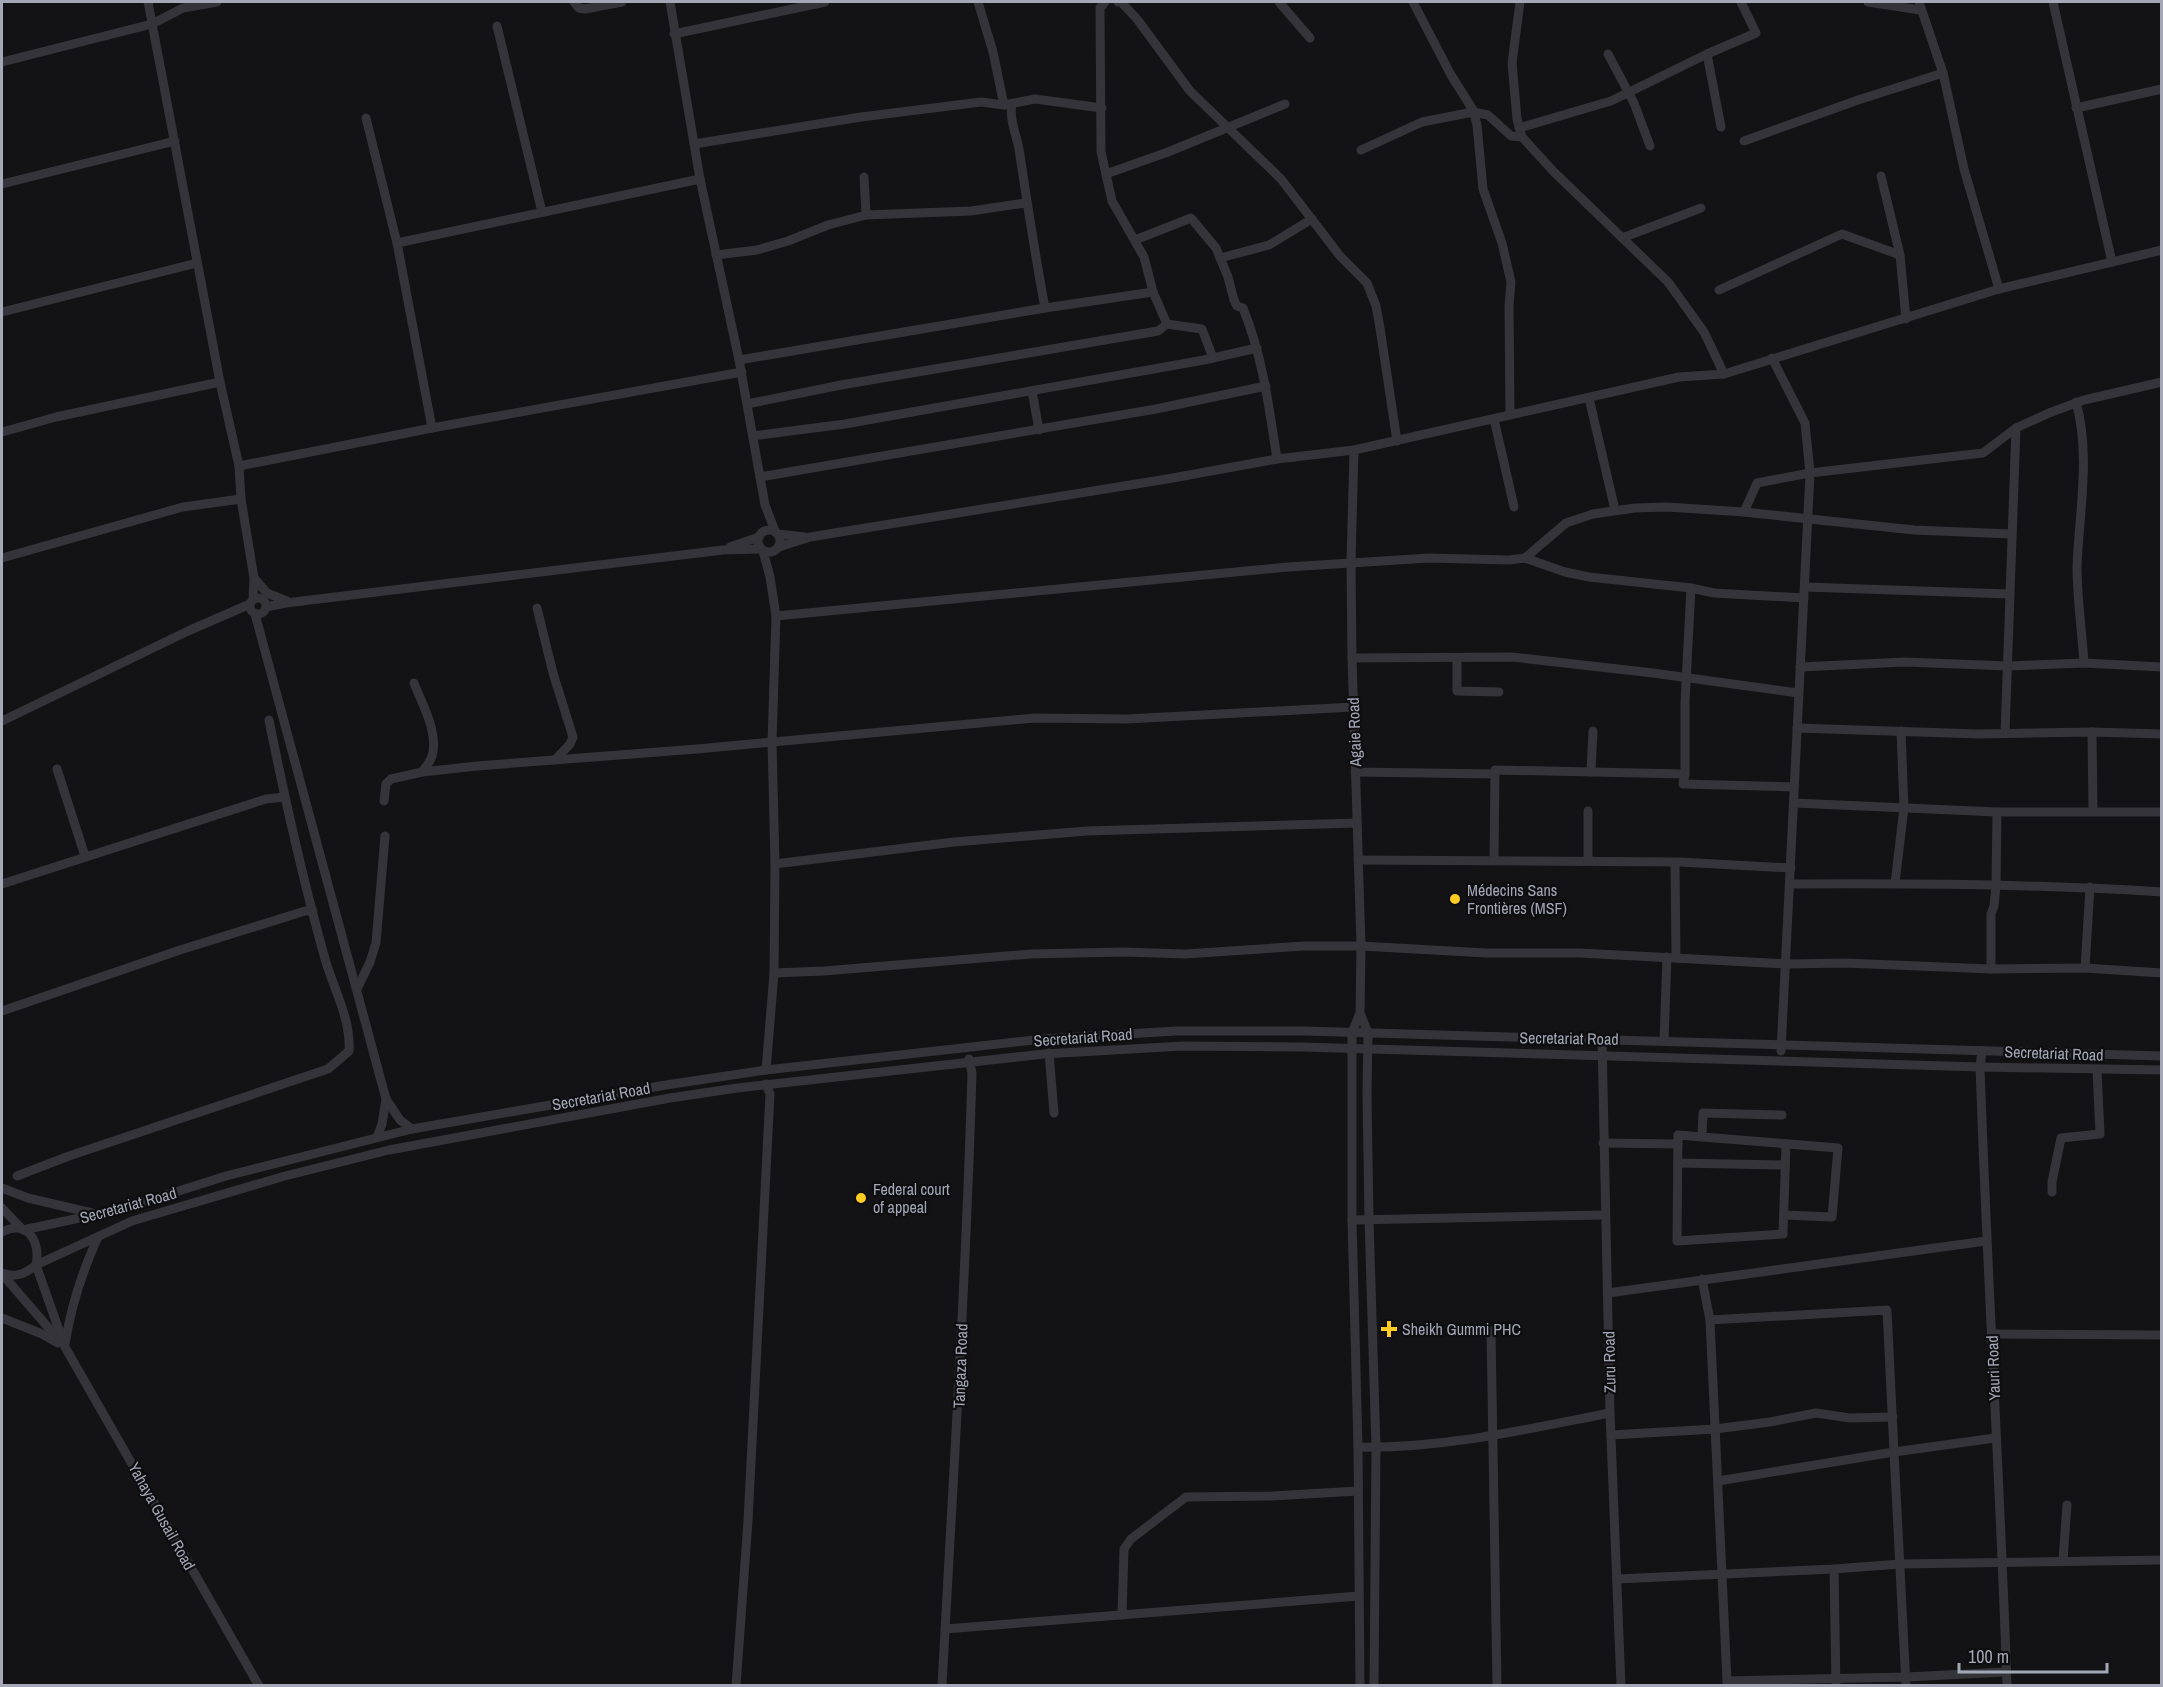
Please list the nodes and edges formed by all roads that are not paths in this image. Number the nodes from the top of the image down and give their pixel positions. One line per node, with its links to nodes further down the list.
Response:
1 (148, 2): 17 (street)
2 (217, 2): 17 (street)
3 (574, 2): 4 (street)
4 (622, 2)
5 (670, 2): 19 (street)
6 (825, 2): 19 (street)
7 (978, 2): 27 (street)
8 (1105, 2): 29 (street)
9 (1118, 2): 34 (street)
10 (1279, 2): 20 (street)
11 (1413, 2): 31 (street)
12 (1520, 2): 35 (street)
13 (1741, 2): 22 (street)
14 (1868, 2): 16 (street)
15 (2053, 2): 30 (street)
16 (1919, 6): 24 (street)
17 (152, 24): 23 (street); 36 (street)
18 (497, 26): 48 (street)
19 (674, 34): 38 (street)
20 (1310, 38)
21 (1608, 54): 26 (street)
22 (1707, 54): 26 (street); 33 (street)
23 (2, 62)
24 (1943, 73): 37 (street); 60 (street)
25 (2162, 89): 30 (street)
26 (1628, 94): 35 (street); 39 (street)
27 (1008, 104): 29 (street); 38 (street); 46 (street)
28 (1285, 104): 34 (street)
29 (1101, 108): 41 (street)
30 (2076, 108): 58 (street)
31 (1473, 112): 35 (street); 40 (street); 80 (street)
32 (366, 118): 53 (street)
33 (1721, 127)
34 (1227, 128): 41 (street); 50 (street)
35 (1521, 132): 51 (street)
36 (175, 141): 45 (street); 59 (street)
37 (1744, 141)
38 (694, 144): 44 (street)
39 (1650, 146)
40 (1361, 150)
41 (1106, 174): 52 (street)
42 (1881, 176): 56 (street)
43 (864, 177): 49 (street)
44 (700, 179): 48 (street); 55 (street)
45 (2, 183)
46 (1025, 203): 49 (street); 63 (street)
47 (1701, 208): 51 (street)
48 (542, 212): 53 (street)
49 (866, 215): 55 (street)
50 (1312, 219): 57 (street); 87 (street)
51 (1622, 238): 72 (street)
52 (1135, 240): 57 (street); 62 (street)
53 (397, 243): 82 (street)
54 (2162, 250): 58 (street)
55 (716, 255): 70 (street)
56 (1900, 255): 61 (street); 65 (street)
57 (1220, 258): 67 (street)
58 (2112, 262): 60 (street)
59 (197, 263): 64 (street); 73 (street)
60 (1999, 289): 65 (street)
61 (1719, 290)
62 (1153, 292): 63 (street); 66 (street)
63 (1045, 308): 70 (street)
64 (2, 312)
65 (1906, 319): 69 (street)
66 (1167, 324): 68 (street); 79 (street)
67 (1257, 348): 68 (street); 75 (street)
68 (1213, 358): 76 (street)
69 (1772, 358): 72 (street); 91 (street)
70 (739, 360): 71 (street)
71 (742, 372): 79 (street); 82 (street)
72 (1724, 374): 77 (street)
73 (220, 382): 85 (street); 90 (street)
74 (2162, 382): 78 (street)
75 (1266, 386): 84 (street); 89 (street)
76 (1032, 391): 84 (street); 86 (street)
77 (1588, 398): 80 (street); 96 (street)
78 (2076, 402): 83 (street); 121 (street)
79 (747, 404): 86 (street)
80 (1510, 415): 81 (street)
81 (1494, 419): 87 (street); 95 (street)
82 (432, 428): 90 (street)
83 (2016, 428): 91 (street); 100 (street)
84 (1039, 430): 92 (street)
85 (2, 432)
86 (753, 436): 92 (street)
87 (1396, 441): 88 (street)
88 (1354, 450): 89 (street); 108 (street, Agaie Road)
89 (1277, 459): 102 (street)
90 (238, 466): 93 (street)
91 (1810, 473): 97 (street); 98 (street)
92 (760, 477): 94 (street)
93 (241, 499): 106 (street); 110 (street)
94 (765, 505): 99 (street); 101 (street)
95 (1514, 507)
96 (1615, 510): 97 (street); 107 (street)
97 (1744, 512): 98 (street)
98 (1808, 520): 100 (street); 111 (street)
99 (776, 533): 101 (street); 102 (street); 103 (street)
100 (2011, 534): 113 (street)
101 (760, 535): 104 (street); 105 (street)
102 (810, 537): 103 (street)
103 (777, 549): 105 (street); 109 (street)
104 (723, 550): 105 (street); 115 (street)
105 (762, 550): 109 (street)
106 (2, 558)
107 (1525, 558): 108 (street); 112 (street)
108 (1351, 562): 118 (street); 119 (street, Agaie Road)
109 (770, 577): 118 (street)
110 (254, 579): 115 (street); 116 (street)
111 (1804, 586): 113 (street); 114 (street)
112 (1691, 588): 114 (street); 125 (street)
113 (2009, 594): 122 (street)
114 (1804, 598): 123 (street)
115 (288, 602): 116 (street)
116 (258, 606): 131 (street); 178 (street)
117 (537, 608): 139 (street)
118 (776, 616): 138 (street)
119 (1352, 658): 120 (street); 129 (street, Agaie Road)
120 (1457, 658): 125 (street); 127 (street)
121 (2084, 663): 122 (street); 124 (street)
122 (2008, 666): 123 (street); 136 (street)
123 (1800, 667): 128 (street)
124 (2162, 667)
125 (1687, 678): 128 (street); 145 (street)
126 (414, 683): 141 (street)
127 (1498, 692)
128 (1798, 693): 132 (street)
129 (1353, 707): 138 (street); 142 (street, Agaie Road)
130 (269, 720): 147 (street)
131 (2, 721)
132 (1797, 728): 134 (street); 146 (street)
133 (1593, 731): 143 (street)
134 (1900, 731): 136 (street); 150 (street)
135 (2092, 732): 136 (street); 137 (street); 152 (street)
136 (2005, 733)
137 (2162, 734)
138 (772, 742): 139 (street); 162 (street)
139 (555, 760): 141 (street)
140 (57, 769): 157 (street)
141 (422, 772): 148 (street)
142 (1356, 772): 144 (street); 155 (street, Agaie Road)
143 (1591, 772): 144 (street); 145 (street)
144 (1495, 774): 159 (street)
145 (1685, 774): 146 (street)
146 (1794, 787): 149 (street)
147 (284, 797): 157 (street); 170 (street)
148 (384, 801)
149 (1794, 803): 150 (street); 163 (street)
150 (1904, 808): 153 (street); 164 (street)
151 (1588, 811): 160 (street)
152 (2093, 811): 153 (street); 154 (street)
153 (1997, 812): 167 (street)
154 (2162, 812)
155 (1357, 823): 158 (street, Agaie Road); 162 (street)
156 (385, 837): 178 (street)
157 (85, 856): 165 (street)
158 (1358, 860): 159 (street); 171 (street, Agaie Road)
159 (1494, 860): 160 (street)
160 (1587, 861): 161 (street)
161 (1675, 862): 163 (street); 172 (street)
162 (775, 864): 176 (street)
163 (1791, 868): 166 (street)
164 (1895, 883): 166 (street); 167 (street)
165 (2, 884)
166 (1790, 884): 173 (street)
167 (1996, 886): 168 (street); 175 (street)
168 (2090, 887): 169 (street); 174 (street)
169 (2162, 892)
170 (313, 911): 179 (street); 211 (street)
171 (1361, 946): 172 (street); 176 (street); 180 (street, Agaie Road)
172 (1672, 957): 173 (street); 184 (street)
173 (1787, 964): 175 (street); 185 (street)
174 (2085, 968): 175 (street); 177 (street)
175 (1991, 969)
176 (774, 973): 196 (street)
177 (2162, 973)
178 (357, 989): 200 (street)
179 (2, 1011)
180 (1360, 1013): 181 (street); 182 (street)
181 (1352, 1033): 182 (street, Secretariat Road); 186 (street, Secretariat Road); 187 (street)
182 (1368, 1034): 183 (street, Secretariat Road); 188 (street)
183 (1602, 1039): 184 (street, Secretariat Road); 191 (street, Zuru Road)
184 (1664, 1041): 185 (street, Secretariat Road)
185 (1782, 1046): 189 (street, Secretariat Road); 193 (street)
186 (968, 1047): 194 (street, Tangaza Road); 196 (street, Secretariat Road)
187 (1352, 1049): 188 (street, Secretariat Road); 190 (street, Secretariat Road); 219 (street)
188 (1369, 1049): 191 (street, Secretariat Road); 218 (street)
189 (1982, 1051): 192 (street, Secretariat Road); 195 (street, Yauri Road)
190 (1049, 1053): 194 (street, Secretariat Road); 201 (street)
191 (1601, 1056): 193 (street, Secretariat Road); 206 (street, Zuru Road)
192 (2162, 1056)
193 (1780, 1060): 195 (street, Secretariat Road)
194 (970, 1062): 199 (street, Secretariat Road); 255 (street, Tangaza Road)
195 (1980, 1067): 197 (street, Secretariat Road); 223 (street, Yauri Road)
196 (766, 1070): 203 (street, Secretariat Road)
197 (2097, 1070): 198 (street, Secretariat Road); 213 (street)
198 (2162, 1070)
199 (766, 1084): 222 (street, Secretariat Road); 261 (street)
200 (386, 1099): 203 (street); 204 (street)
201 (1054, 1113)
202 (1782, 1115): 205 (street)
203 (412, 1129): 204 (street, Secretariat Road)
204 (377, 1137): 215 (street, Secretariat Road)
205 (1702, 1137): 207 (street); 208 (street)
206 (1603, 1143): 207 (street); 216 (street, Zuru Road)
207 (1678, 1144): 209 (street)
208 (1786, 1144): 210 (street); 217 (street)
209 (1678, 1164): 210 (street); 217 (street)
210 (1785, 1165): 217 (street)
211 (18, 1176)
212 (2, 1188): 215 (street)
213 (2052, 1192)
214 (2, 1208): 220 (street)
215 (97, 1214): 220 (street, Secretariat Road)
216 (1605, 1215): 218 (street); 227 (street, Zuru Road)
217 (1784, 1215)
218 (1369, 1219): 219 (street); 241 (street)
219 (1352, 1220): 240 (street)
220 (23, 1230): 221 (street, Secretariat Road); 224 (street, Yahaya Gusail Road)
221 (2, 1232)
222 (98, 1237): 224 (street, Secretariat Road); 233 (street)
223 (1986, 1241): 226 (street); 231 (street, Yauri Road)
224 (36, 1264): 225 (street, Secretariat Road); 233 (street, Yahaya Gusail Road)
225 (2, 1274): 233 (street, Yahaya Gusail Road)
226 (1702, 1279): 227 (street); 229 (street)
227 (1608, 1293): 234 (street, Zuru Road)
228 (2, 1318): 233 (street)
229 (1710, 1320): 235 (street); 236 (street)
230 (1491, 1331): 238 (street)
231 (1992, 1334): 232 (street); 239 (street, Yauri Road)
232 (2162, 1335)
233 (65, 1347): 260 (street, Yahaya Gusail Road)
234 (1610, 1413): 237 (street, Zuru Road); 238 (street)
235 (1893, 1418): 236 (street); 242 (street)
236 (1715, 1429): 237 (street); 243 (street)
237 (1611, 1435): 252 (street, Zuru Road)
238 (1492, 1436): 241 (street); 265 (street)
239 (1995, 1438): 242 (street); 248 (street, Yauri Road)
240 (1358, 1447): 241 (street); 244 (street)
241 (1376, 1448): 264 (street)
242 (1894, 1452): 243 (street); 249 (street)
243 (1718, 1481): 251 (street)
244 (1358, 1491): 253 (street); 254 (street)
245 (2067, 1505): 246 (street)
246 (2063, 1560): 247 (street); 248 (street)
247 (2162, 1560)
248 (2002, 1562): 249 (street); 256 (street, Yauri Road)
249 (1900, 1564): 250 (street); 257 (street)
250 (1834, 1569): 251 (street); 258 (street)
251 (1723, 1574): 252 (street); 259 (street)
252 (1617, 1579): 266 (street, Zuru Road)
253 (1359, 1596): 254 (street); 263 (street)
254 (1122, 1615): 255 (street)
255 (945, 1629): 262 (street, Tangaza Road)
256 (2006, 1672): 257 (street); 267 (street, Yauri Road)
257 (1906, 1681): 258 (street)
258 (1836, 1682): 259 (street)
259 (1727, 1683)
260 (259, 1686)
261 (736, 1686)
262 (942, 1686)
263 (1360, 1686)
264 (1374, 1686)
265 (1497, 1686)
266 (1621, 1686)
267 (2007, 1686)

